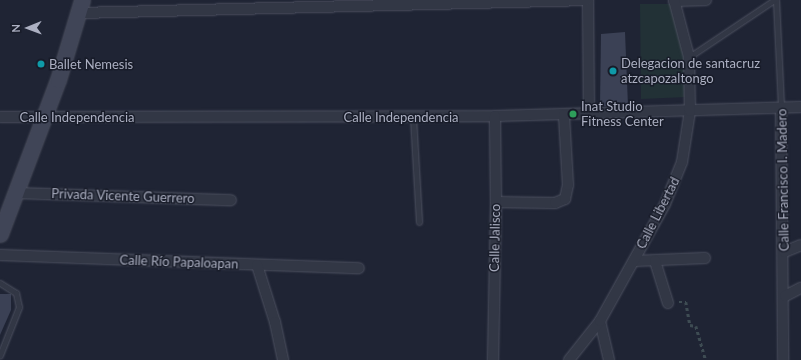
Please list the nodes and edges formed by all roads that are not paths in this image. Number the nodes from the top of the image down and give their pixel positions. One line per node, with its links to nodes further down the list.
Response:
1 (588, 0): 5 (street); 11 (street)
2 (674, 0): 3 (street); 6 (street, Calle Libertad)
3 (706, 0)
4 (775, 0): 6 (lane); 8 (lane, Calle Francisco I. Madero)
5 (81, 6): 14 (main road)
6 (689, 57): 9 (street, Calle Libertad)
7 (801, 107): 8 (street, Calle Independencia)
8 (781, 108): 9 (street, Calle Independencia); 22 (street, Calle Francisco I. Madero)
9 (690, 111): 11 (street, Calle Independencia); 25 (street, Calle Libertad)
10 (564, 115): 11 (street, Calle Independencia); 12 (street, Calle Independencia); 18 (street)
11 (589, 115)
12 (495, 116): 15 (street, Calle Independencia); 18 (street, Calle Jalisco)
13 (0, 117): 14 (street, Calle Independencia)
14 (44, 117): 15 (street, Calle Independencia); 16 (main road)
15 (413, 117): 19 (lane)
16 (16, 193): 17 (street, Privada Vicente Guerrero); 20 (main road)
17 (231, 200)
18 (496, 202): 36 (street, Calle Jalisco)
19 (419, 222)
20 (0, 234)
21 (801, 245): 22 (street)
22 (784, 252): 31 (street, Calle Francisco I. Madero)
23 (0, 255): 27 (street, Calle Río Papaloapan)
24 (705, 258): 26 (street)
25 (634, 261): 26 (street); 33 (street, Calle Libertad)
26 (655, 261): 32 (street)
27 (257, 265): 28 (street, Calle Río Papaloapan); 35 (street)
28 (358, 268)
29 (0, 283): 34 (lane)
30 (801, 288): 31 (street)
31 (785, 296): 39 (street, Calle Francisco I. Madero)
32 (668, 302)
33 (600, 321): 37 (street, Calle Libertad); 38 (street)
34 (0, 355)
35 (283, 360)
36 (493, 360)
37 (569, 360)
38 (608, 360)
39 (783, 360)

